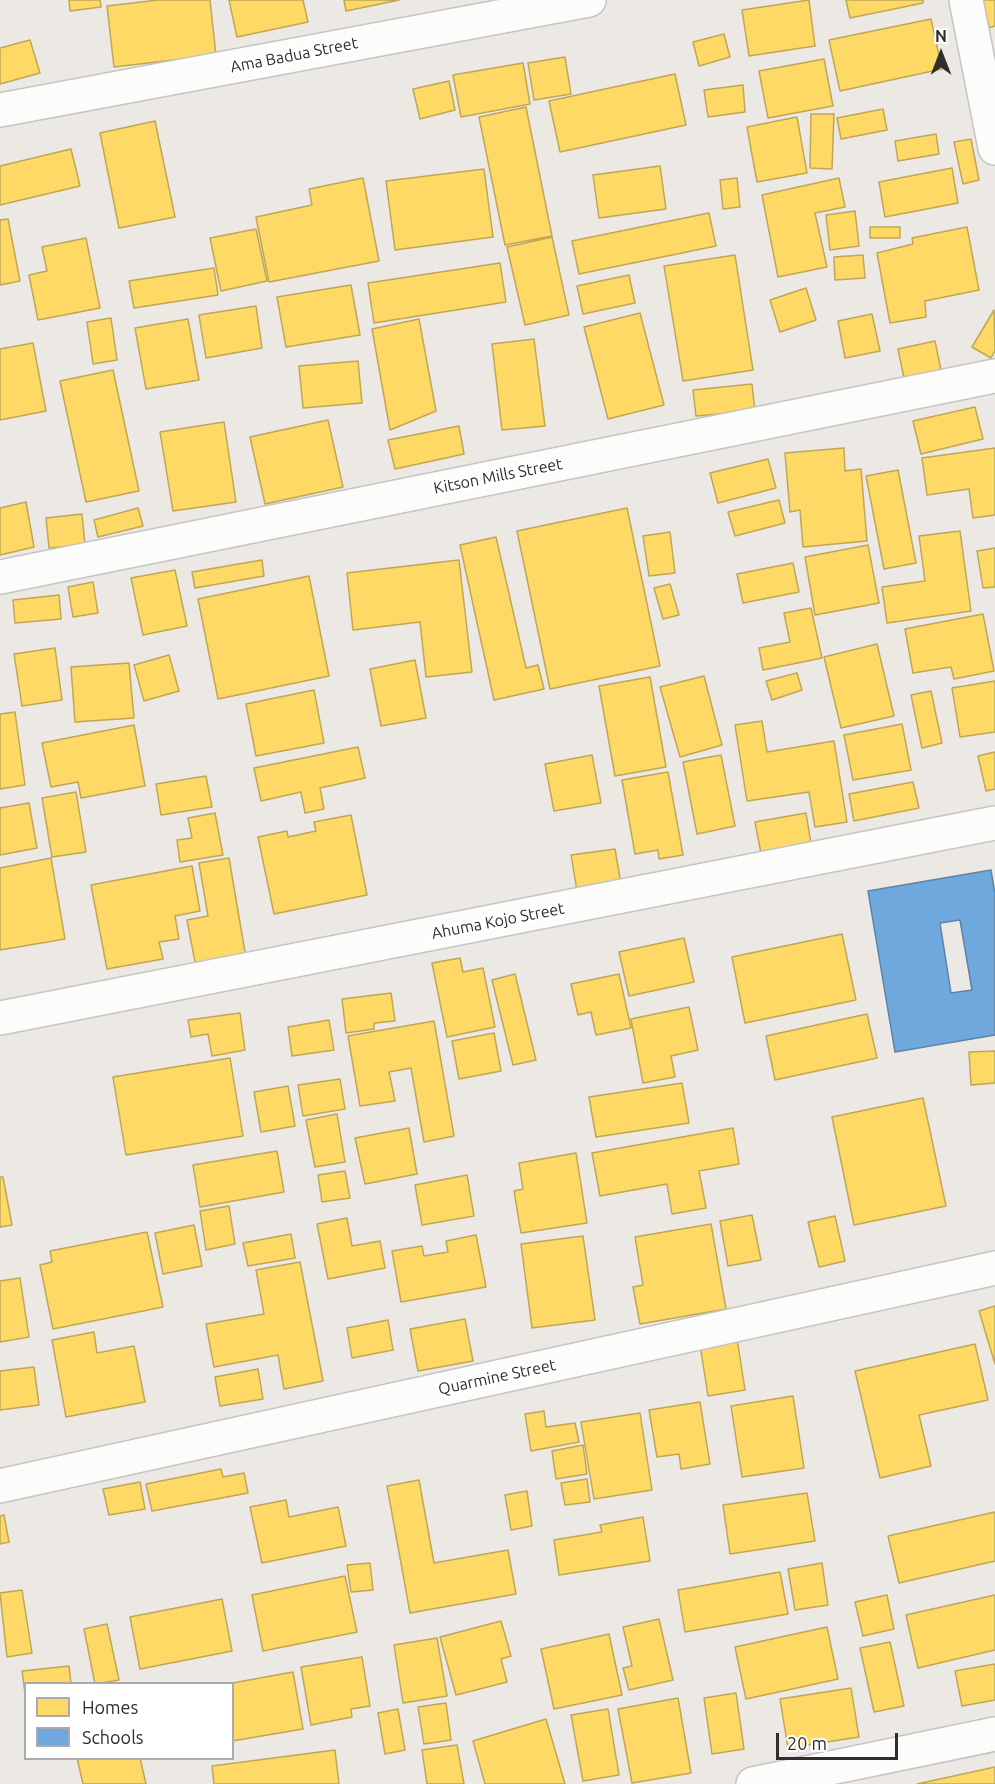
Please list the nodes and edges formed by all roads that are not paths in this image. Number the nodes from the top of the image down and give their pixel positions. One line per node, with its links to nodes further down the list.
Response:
1 (589, 0): 3 (street, Ama Badua Street)
2 (966, 0): 4 (street)
3 (0, 110)
4 (995, 148)
5 (995, 376): 6 (street, Kitson Mills Street)
6 (0, 577)
7 (995, 823): 8 (street, Ahuma Kojo Street)
8 (0, 1018)
9 (995, 1268): 10 (street, Quarmine Street)
10 (0, 1486)
11 (995, 1734): 12 (street)
12 (753, 1784)

